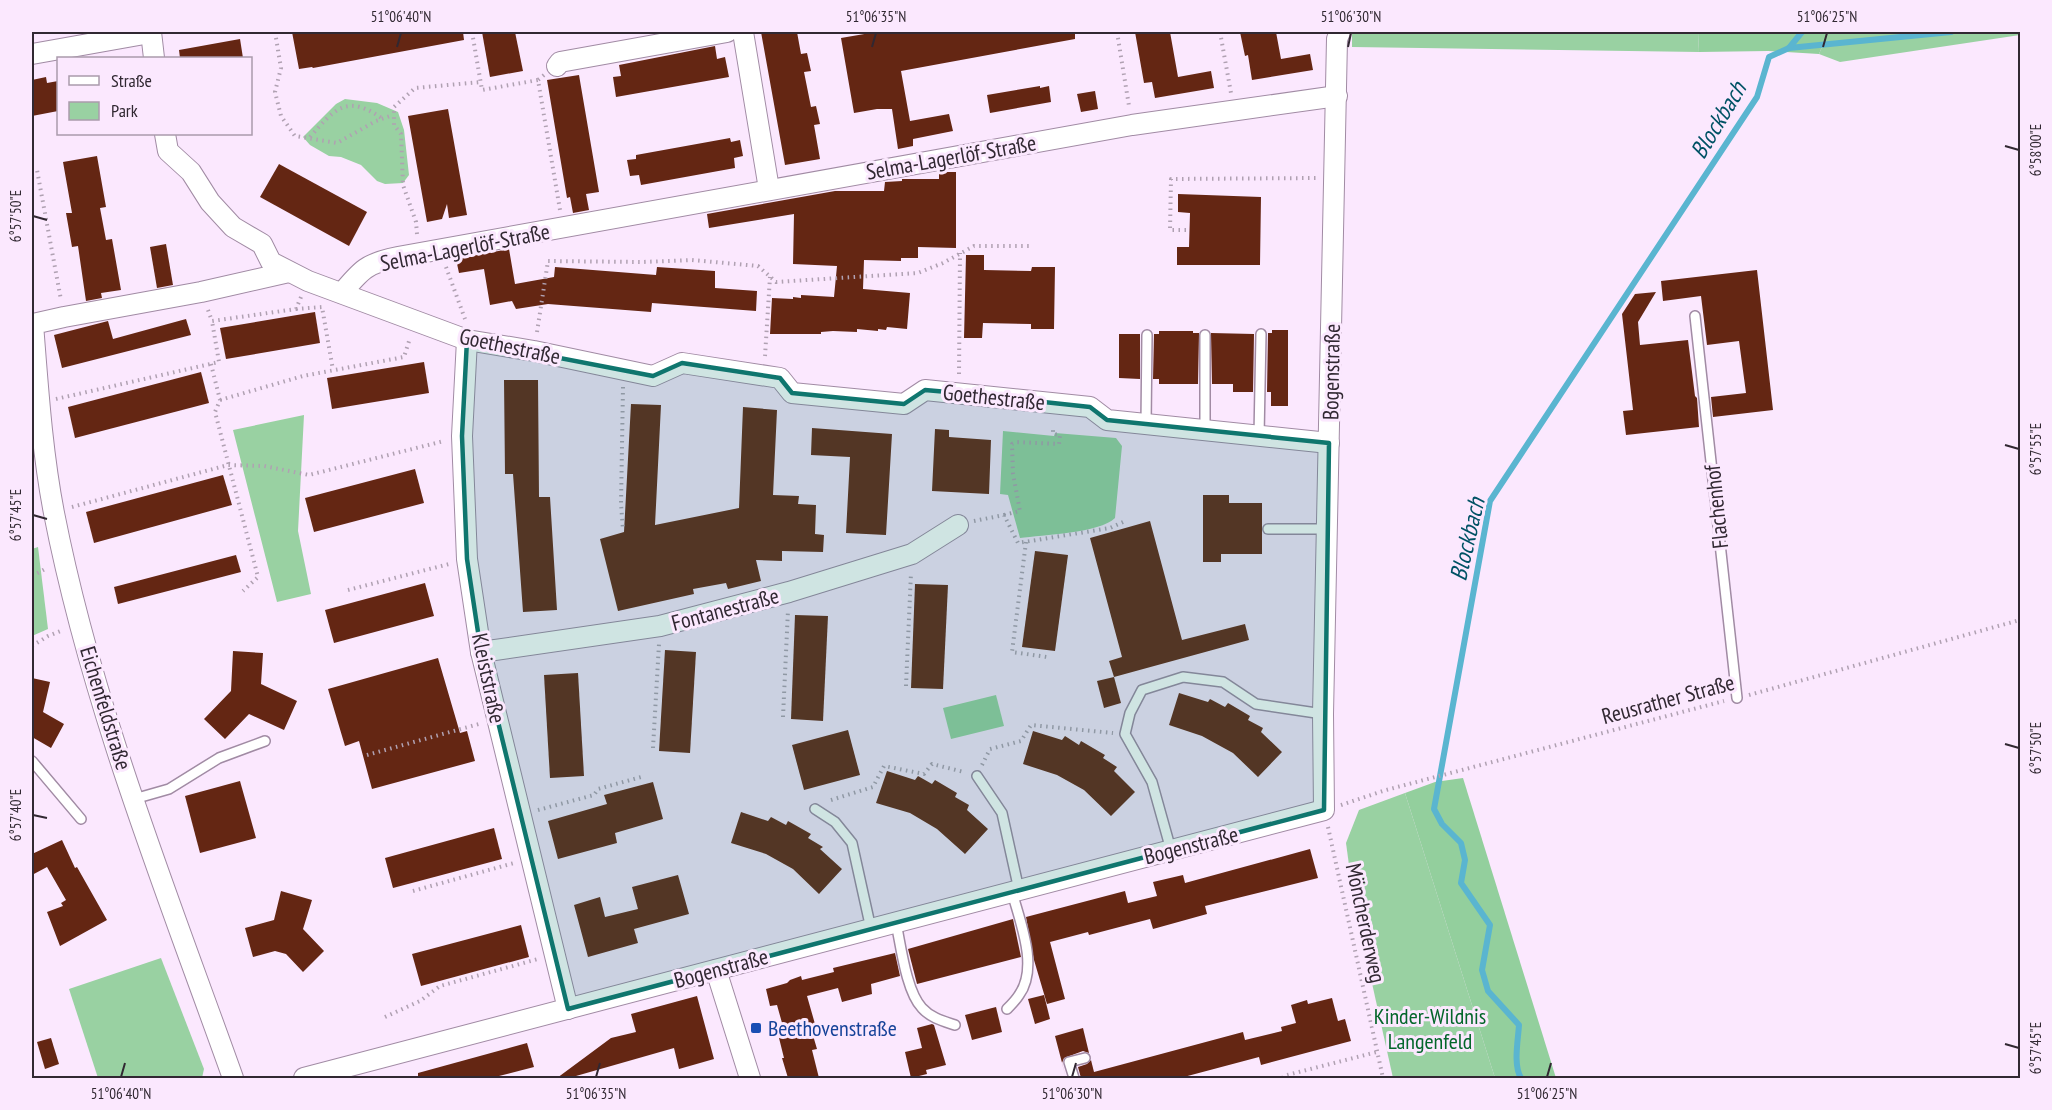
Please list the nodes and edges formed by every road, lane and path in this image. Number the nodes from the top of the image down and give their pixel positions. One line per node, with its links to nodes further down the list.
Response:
1 (150, 32): 9 (street); 10 (street)
2 (275, 32): 20 (path)
3 (472, 32): 13 (path)
4 (727, 32): 11 (street)
5 (743, 32): 23 (street)
6 (1117, 32): 18 (path)
7 (1220, 32): 15 (path)
8 (1340, 32): 14 (street, Bogenstraße)
9 (32, 54)
10 (154, 57)
11 (557, 66): 12 (path)
12 (538, 80): 13 (path); 24 (path, Selma-Lagerlöf-Straße)
13 (481, 82): 16 (path)
14 (1337, 96): 15 (street, Selma-Lagerlöf-Straße); 22 (street, Bogenstraße)
15 (1234, 111): 18 (street, Selma-Lagerlöf-Straße)
16 (393, 115): 17 (path); 28 (path)
17 (383, 119): 20 (path); 20 (path)
18 (1132, 124): 23 (street, Selma-Lagerlöf-Straße)
19 (165, 135): 30 (street, Goethestraße)
20 (310, 138)
21 (32, 170): 37 (path)
22 (1335, 178): 25 (path); 58 (street, Bogenstraße)
23 (770, 189): 24 (street, Selma-Lagerlöf-Straße)
24 (563, 227): 27 (street, Selma-Lagerlöf-Straße)
25 (1186, 230)
26 (1030, 246): 29 (path)
27 (439, 249): 28 (street, Selma-Lagerlöf-Straße); 44 (path)
28 (419, 253): 34 (street, Selma-Lagerlöf-Straße)
29 (960, 253): 31 (path); 50 (path)
30 (289, 272): 32 (street, Goethestraße); 33 (street)
31 (770, 276): 45 (path); 49 (path)
32 (308, 281): 34 (street, Goethestraße); 35 (path)
33 (201, 292): 37 (street); 38 (path)
34 (342, 293): 39 (street, Goethestraße)
35 (296, 309): 38 (path); 47 (path)
36 (1695, 316): 80 (lane, Flachenhof)
37 (64, 317): 40 (street)
38 (212, 321): 46 (path)
39 (416, 321): 44 (street, Goethestraße); 47 (path)
40 (33, 324): 52 (street, Eichenfeldstraße)
41 (1261, 334): 57 (lane)
42 (1147, 335): 53 (lane)
43 (1205, 335): 55 (lane)
44 (473, 341): 45 (street, Goethestraße); 56 (street, Kleiststraße)
45 (534, 351): 48 (street, Goethestraße)
46 (211, 364): 51 (path); 52 (path)
47 (333, 370): 51 (path)
48 (623, 371): 49 (street, Goethestraße); 66 (path)
49 (763, 375): 50 (street, Goethestraße)
50 (959, 393): 53 (street, Goethestraße)
51 (220, 400): 59 (path)
52 (39, 403): 60 (street, Eichenfeldstraße)
53 (1146, 424): 55 (street, Goethestraße)
54 (1053, 430): 61 (path)
55 (1204, 430): 57 (street, Goethestraße)
56 (462, 436): 59 (path); 69 (street, Kleiststraße)
57 (1259, 436): 58 (street, Goethestraße)
58 (1329, 443): 65 (street, Bogenstraße)
59 (228, 465): 60 (path); 71 (path)
60 (54, 512): 74 (street, Eichenfeldstraße)
61 (1004, 515): 63 (path); 67 (path)
62 (1123, 522): 67 (path)
63 (958, 525): 68 (street, Fontanestraße)
64 (1268, 529): 65 (lane)
65 (1327, 529): 81 (street, Bogenstraße)
66 (623, 530)
67 (1026, 542): 78 (path)
68 (912, 554): 72 (street, Fontanestraße); 79 (path)
69 (467, 559): 70 (path); 77 (street, Kleiststraße)
70 (348, 590)
71 (243, 591)
72 (789, 592): 75 (street, Fontanestraße); 82 (path)
73 (2020, 620): 80 (path, Reusrather Straße)
74 (81, 624): 76 (path); 91 (street, Eichenfeldstraße)
75 (660, 626): 77 (street, Fontanestraße); 86 (path)
76 (32, 646)
77 (481, 652): 83 (street, Kleiststraße)
78 (1047, 657)
79 (906, 686)
80 (1737, 698): 94 (path, Reusrather Straße)
81 (1323, 714): 84 (lane); 94 (street, Bogenstraße)
82 (783, 717)
83 (497, 718): 87 (path); 95 (street, Kleiststraße)
84 (1125, 734): 89 (path); 97 (lane)
85 (265, 741): 91 (lane)
86 (653, 748)
87 (367, 754)
88 (32, 761): 96 (lane)
89 (977, 776): 92 (path); 100 (lane)
90 (641, 777): 95 (path)
91 (134, 799): 111 (street, Eichenfeldstraße)
92 (831, 800)
93 (815, 809): 102 (lane)
94 (1324, 810): 97 (street, Bogenstraße); 109 (path, Möncherderweg)
95 (520, 814): 98 (street, Kleiststraße)
96 (81, 819)
97 (1172, 851): 100 (street, Bogenstraße)
98 (531, 858): 99 (path); 103 (street, Kleiststraße)
99 (413, 891)
100 (1015, 891): 101 (street, Bogenstraße); 106 (lane)
101 (896, 923): 102 (street, Bogenstraße); 108 (lane)
102 (871, 929): 104 (street, Bogenstraße)
103 (555, 954): 105 (street, Kleiststraße); 107 (path)
104 (716, 970): 105 (street, Bogenstraße); 113 (street)
105 (568, 1009): 112 (street, Bogenstraße)
106 (1007, 1009)
107 (385, 1017)
108 (955, 1025)
109 (1377, 1052): 115 (path); 116 (path, Möncherderweg)
110 (1085, 1058): 114 (lane)
111 (233, 1078)
112 (304, 1078)
113 (750, 1078)
114 (1074, 1078)
115 (1282, 1078)
116 (1383, 1078)

